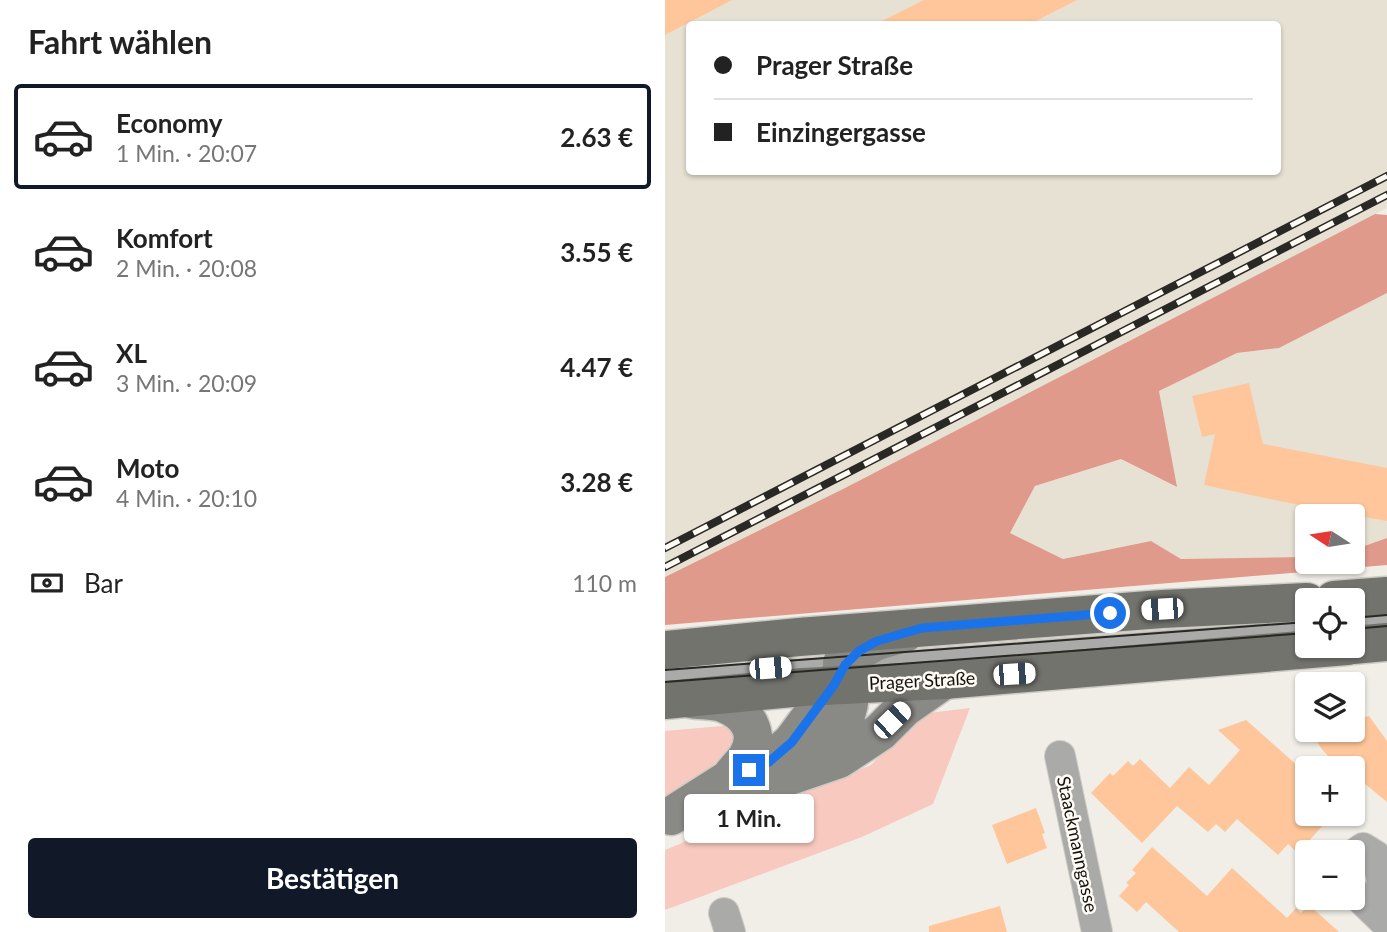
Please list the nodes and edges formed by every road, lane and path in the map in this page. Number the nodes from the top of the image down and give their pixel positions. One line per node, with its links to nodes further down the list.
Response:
1 (1387, 596): 2 (main road)
2 (1365, 598)
3 (1295, 603): 6 (main road)
4 (1387, 621): 5 (lane)
5 (1365, 623)
6 (922, 628): 8 (main road); 13 (main road)
7 (1295, 628): 13 (lane)
8 (799, 636): 11 (main road); 13 (main road)
9 (1387, 642): 10 (main road)
10 (1365, 644)
11 (665, 650)
12 (1295, 650): 14 (main road, Prager Straße)
13 (844, 672): 14 (main road, Prager Straße); 15 (main road, Prager Straße); 17 (main road); 18 (main road)
14 (944, 680): 17 (main road)
15 (672, 692): 18 (main road)
16 (1060, 755): 23 (street, Staackmanngasse)
17 (800, 773): 19 (main road)
18 (729, 779): 19 (main road)
19 (668, 817)
20 (1365, 849): 22 (street)
21 (1365, 902): 22 (street)
22 (1387, 922)
23 (1097, 932)

